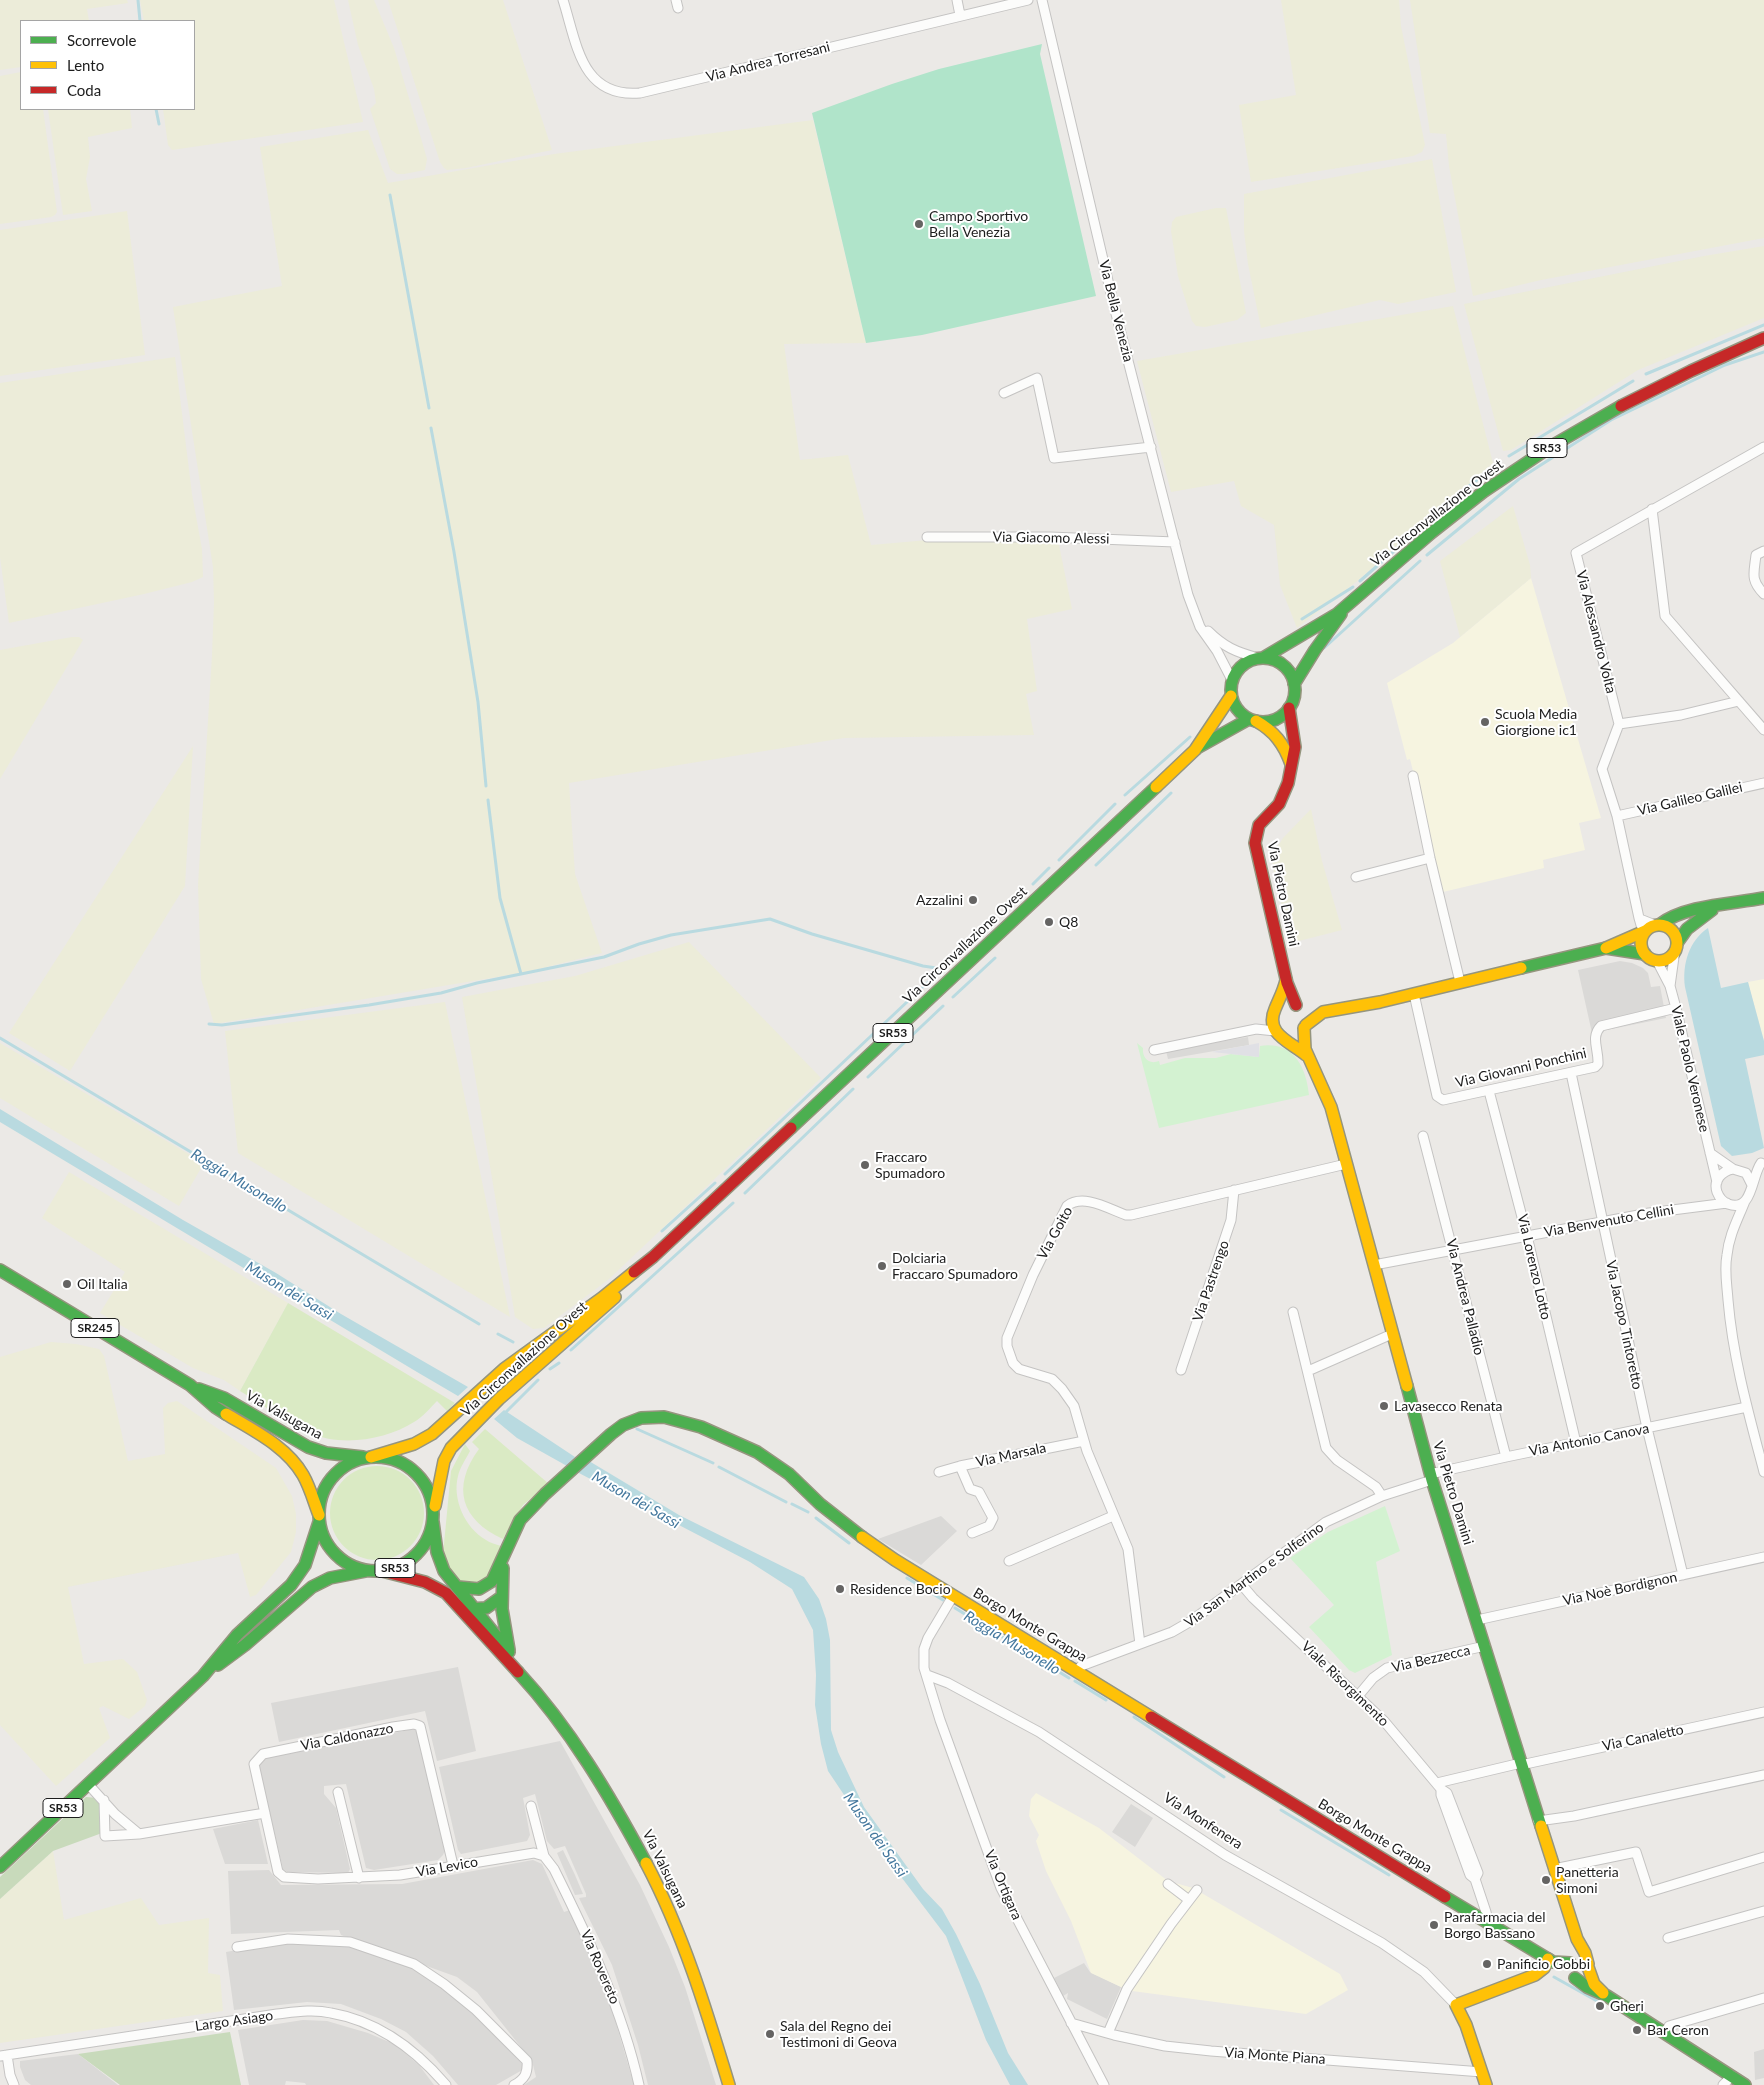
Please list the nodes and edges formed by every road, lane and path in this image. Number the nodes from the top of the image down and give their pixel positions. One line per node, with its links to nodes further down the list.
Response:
1 (563, 0): 5 (street, Via Andrea Torresani)
2 (956, 0): 5 (street)
3 (1028, 0): 5 (street, Via Andrea Torresani)
4 (1042, 0): 8 (street, Via Bella Venezia)
5 (960, 15)
6 (1764, 338): 15 (main road, Via Circonvallazione Ovest / SR53)
7 (1004, 393): 8 (street)
8 (1151, 447): 12 (street, Via Bella Venezia)
9 (1764, 447): 10 (street, Via Alessandro Volta)
10 (1652, 509): 21 (street); 24 (street, Via Alessandro Volta)
11 (927, 537): 12 (street, Via Giacomo Alessi)
12 (1175, 542): 16 (street, Via Bella Venezia)
13 (1764, 551): 14 (street)
14 (1764, 594)
15 (1346, 607): 17 (main road, Via Circonvallazione Ovest / SR53); 19 (main road, Via Circonvallazione Ovest / SR53)
16 (1197, 621): 17 (street); 18 (street, Via Bella Venezia)
17 (1261, 658): 18 (main road, Via Circonvallazione Ovest / SR53); 19 (main road)
18 (1232, 680): 20 (main road)
19 (1294, 684): 22 (main road, Via Circonvallazione Ovest / SR53)
20 (1231, 696): 23 (main road); 26 (main road, Via Circonvallazione Ovest / SR53)
21 (1739, 701): 24 (street); 25 (street)
22 (1289, 708): 23 (main road, Via Circonvallazione Ovest / SR53); 27 (main road, Via Pietro Damini)
23 (1252, 720): 26 (main road, Via Circonvallazione Ovest / SR53); 27 (main road)
24 (1619, 724): 30 (street)
25 (1764, 730)
26 (1194, 750): 69 (main road, Via Circonvallazione Ovest / SR53)
27 (1291, 764): 40 (main road, Via Pietro Damini)
28 (1413, 776): 31 (street)
29 (1764, 783): 30 (street, Via Galileo Galilei)
30 (1616, 816): 35 (street)
31 (1430, 858): 32 (street); 41 (street)
32 (1356, 877)
33 (1764, 898): 34 (main road)
34 (1716, 908): 35 (main road); 36 (main road)
35 (1651, 928): 36 (main road); 37 (main road); 38 (main road)
36 (1676, 947): 39 (main road); 42 (street)
37 (1606, 948): 38 (main road); 41 (main road)
38 (1645, 954): 39 (main road)
39 (1657, 961): 42 (street)
40 (1286, 980): 44 (main road, Via Pietro Damini); 47 (main road)
41 (1460, 982): 43 (main road)
42 (1670, 986): 45 (street, Viale Paolo Veronese)
43 (1414, 994): 46 (main road); 54 (street, Via Giovanni Ponchini)
44 (1297, 1006): 46 (main road); 47 (main road); 48 (main road)
45 (1676, 1008): 53 (street, Via Giovanni Ponchini); 56 (street, Viale Paolo Veronese)
46 (1325, 1012): 48 (main road)
47 (1273, 1014): 49 (street); 50 (main road)
48 (1305, 1026): 50 (main road); 52 (main road)
49 (1256, 1029): 50 (street); 51 (street)
50 (1279, 1034): 52 (main road)
51 (1154, 1050)
52 (1306, 1055): 58 (main road, Via Pietro Damini)
53 (1571, 1074): 54 (street, Via Giovanni Ponchini); 65 (street, Via Jacopo Tintoretto)
54 (1489, 1091): 67 (street, Via Lorenzo Lotto)
55 (1423, 1136): 68 (street, Via Andrea Palladio)
56 (1710, 1152): 59 (street); 60 (street, Viale Paolo Veronese)
57 (1762, 1162): 59 (street); 61 (street)
58 (1346, 1164): 62 (street, Via Goito); 70 (main road, Via Pietro Damini)
59 (1735, 1169): 60 (street); 61 (street)
60 (1717, 1182): 64 (street)
61 (1752, 1185): 63 (street)
62 (1234, 1190): 74 (street, Via Pastrengo); 79 (street, Via Goito)
63 (1745, 1201): 64 (street); 66 (street)
64 (1728, 1203): 65 (street, Via Benvenuto Cellini); 66 (street)
65 (1602, 1222): 67 (street, Via Benvenuto Cellini); 78 (street, Via Jacopo Tintoretto)
66 (1734, 1226): 77 (street)
67 (1527, 1236): 68 (street, Via Benvenuto Cellini); 80 (street, Via Lorenzo Lotto)
68 (1453, 1250): 70 (street, Via Benvenuto Cellini); 81 (street, Via Andrea Palladio)
69 (646, 1264): 82 (main road, Via Circonvallazione Ovest / SR53); 90 (main road, Via Circonvallazione Ovest / SR53)
70 (1374, 1265): 73 (main road, Via Pietro Damini)
71 (0, 1270): 76 (main road, Via Valsugana / SR245)
72 (1293, 1312): 75 (street)
73 (1392, 1334): 75 (street); 86 (main road, Via Pietro Damini)
74 (1180, 1370)
75 (1308, 1371): 87 (street)
76 (190, 1386): 82 (main road, Via Valsugana / SR245); 89 (main road, Via Valsugana / SR245)
77 (1747, 1407): 78 (street, Via Antonio Canova); 85 (street)
78 (1647, 1428): 80 (street, Via Antonio Canova); 97 (street, Via Jacopo Tintoretto)
79 (1084, 1441): 83 (street, Via Marsala); 88 (street)
80 (1576, 1443): 81 (street, Via Antonio Canova)
81 (1506, 1457): 86 (street, Via Antonio Canova)
82 (369, 1458): 89 (main road, Via Circonvallazione Ovest / SR53); 90 (main road)
83 (960, 1466): 84 (street, Via Marsala); 91 (street)
84 (939, 1472)
85 (1764, 1472)
86 (1431, 1477): 87 (street, Via San Martino e Solferino); 104 (main road, Via Pietro Damini)
87 (1382, 1496): 98 (street, Via San Martino e Solferino)
88 (1113, 1516): 94 (street); 105 (street)
89 (319, 1518): 95 (main road, Via Circonvallazione Ovest / SR53); 110 (main road, Via Circonvallazione Ovest / SR53)
90 (433, 1519): 96 (main road, Via Circonvallazione Ovest / SR53); 100 (main road, Via Valsugana)
91 (972, 1534)
92 (504, 1556): 100 (main road); 101 (main road, Borgo Monte Grappa); 102 (main road)
93 (1764, 1557): 97 (street, Via Noè Bordignon)
94 (1009, 1561)
95 (368, 1571): 96 (main road, Via Circonvallazione Ovest / SR53); 110 (main road, Via Circonvallazione Ovest / SR53)
96 (382, 1571): 99 (main road, Via Valsugana)
97 (1683, 1575): 104 (street, Via Noè Bordignon)
98 (1242, 1585): 105 (street, Via San Martino e Solferino); 112 (street, Viale Risorgimento)
99 (435, 1586): 103 (main road); 111 (main road, Via Valsugana)
100 (458, 1587): 103 (main road, Via Valsugana)
101 (953, 1596): 108 (main road, Borgo Monte Grappa); 109 (street)
102 (500, 1598): 103 (main road); 107 (main road)
103 (476, 1610): 107 (main road, Via Valsugana)
104 (1477, 1620): 106 (main road, Via Pietro Damini)
105 (1140, 1644): 108 (street, Via San Martino e Solferino)
106 (1485, 1646): 112 (street, Via Bezzecca); 114 (main road, Via Pietro Damini)
107 (510, 1654): 111 (main road, Via Valsugana)
108 (1077, 1671): 135 (main road, Borgo Monte Grappa)
109 (927, 1675): 145 (street, Via Monfenera); 146 (street, Via Ortigara)
110 (203, 1676): 116 (main road, Via Circonvallazione Ovest / SR53)
111 (532, 1687): 156 (main road, Via Valsugana)
112 (1358, 1696): 117 (street, Viale Risorgimento)
113 (1764, 1712): 114 (street, Via Canaletto)
114 (1521, 1764): 117 (street, Via Canaletto); 122 (main road, Via Pietro Damini)
115 (1764, 1775): 122 (street)
116 (88, 1784): 119 (street); 127 (main road, Via Circonvallazione Ovest / SR53)
117 (1439, 1786): 135 (street, Viale Risorgimento)
118 (338, 1792): 130 (street)
119 (104, 1800): 123 (street); 123 (street)
120 (531, 1806): 124 (street, Via Rovereto)
121 (265, 1813): 123 (street); 126 (street, Via Caldonazzo); 129 (street, Via Caldonazzo)
122 (1538, 1821): 128 (main road, Via Pietro Damini)
123 (139, 1834)
124 (544, 1856): 126 (street, Via Levico); 155 (street, Via Rovereto)
125 (1764, 1858): 128 (street)
126 (453, 1865): 130 (street, Via Levico)
127 (0, 1866)
128 (1554, 1869): 137 (main road, Via Pietro Damini)
129 (284, 1877): 130 (street, Via Levico)
130 (359, 1878)
131 (1168, 1884): 133 (street)
132 (1197, 1890): 133 (street)
133 (1189, 1900): 147 (street)
134 (1764, 1911): 136 (street)
135 (1484, 1920): 139 (main road, Borgo Monte Grappa)
136 (1668, 1938)
137 (1576, 1939): 140 (main road); 141 (main road, Via Pietro Damini)
138 (237, 1947): 154 (street)
139 (1548, 1959): 140 (main road, Borgo Monte Grappa); 142 (main road, Borgo Monte Grappa); 145 (main road)
140 (1570, 1962): 141 (main road, Borgo Monte Grappa); 142 (main road)
141 (1588, 1965): 142 (main road); 143 (main road, Borgo Monte Grappa)
142 (1574, 1977): 143 (main road, Borgo Monte Grappa)
143 (1607, 1996): 148 (main road, Borgo Monte Grappa)
144 (1764, 1998): 148 (street)
145 (1456, 2005): 150 (main road, Via Monfenera)
146 (1071, 2023): 147 (street, Via Monte Piana); 157 (street, Via Ortigara)
147 (1108, 2033): 150 (street, Via Monte Piana)
148 (1665, 2033): 151 (main road, Borgo Monte Grappa)
149 (3, 2055): 152 (street); 153 (street, Largo Asiago)
150 (1482, 2072): 158 (main road, Via Monfenera)
151 (1728, 2081): 159 (main road, Borgo Monte Grappa)
152 (14, 2085)
153 (446, 2085)
154 (514, 2085)
155 (639, 2085)
156 (729, 2085)
157 (1104, 2085)
158 (1486, 2085)
159 (1745, 2085)

